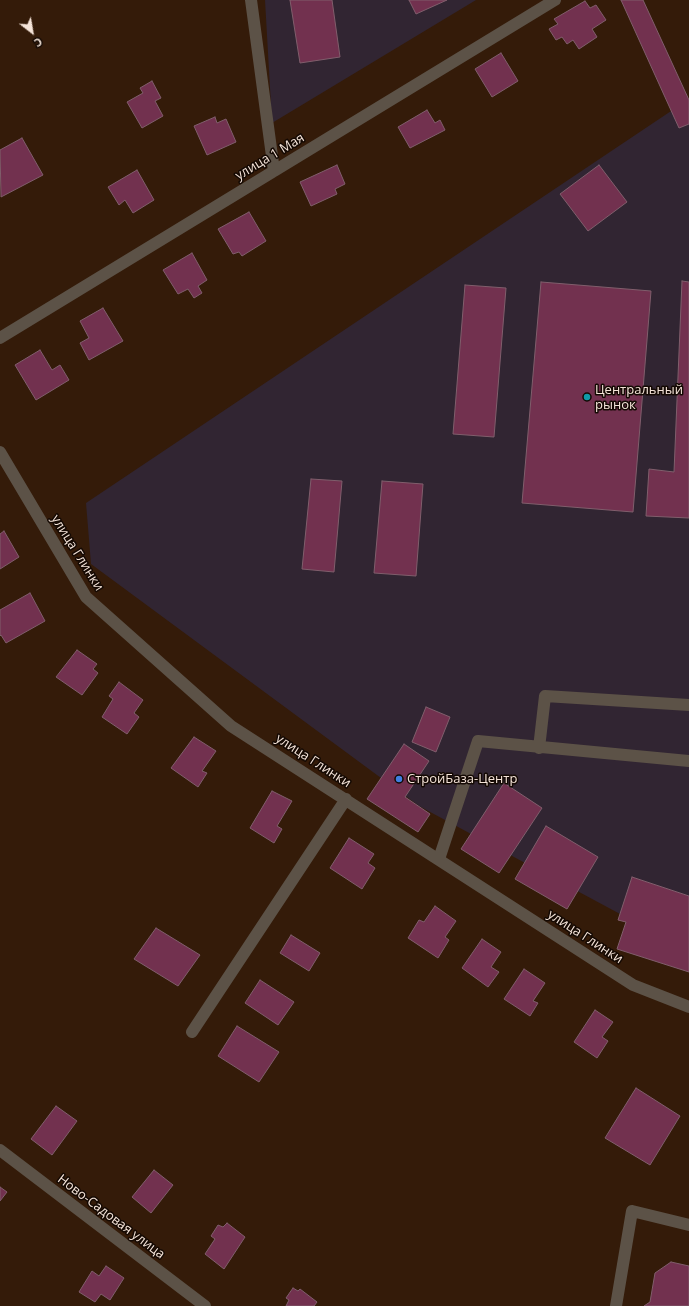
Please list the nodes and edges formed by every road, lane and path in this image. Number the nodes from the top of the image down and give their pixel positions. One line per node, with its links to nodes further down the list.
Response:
1 (251, 0): 3 (street)
2 (555, 0): 3 (street, улица 1 Мая)
3 (274, 171): 4 (street, улица 1 Мая)
4 (0, 338)
5 (0, 452): 9 (street, улица Глинки)
6 (689, 704): 7 (street)
7 (538, 748): 8 (street); 10 (street)
8 (689, 761)
9 (346, 799): 10 (street, улица Глинки); 12 (street)
10 (439, 859): 11 (street, улица Глинки)
11 (689, 1007)
12 (192, 1032)
13 (0, 1150): 15 (street, Ново-Садовая улица)
14 (689, 1225): 16 (street)
15 (205, 1306)
16 (616, 1306)

